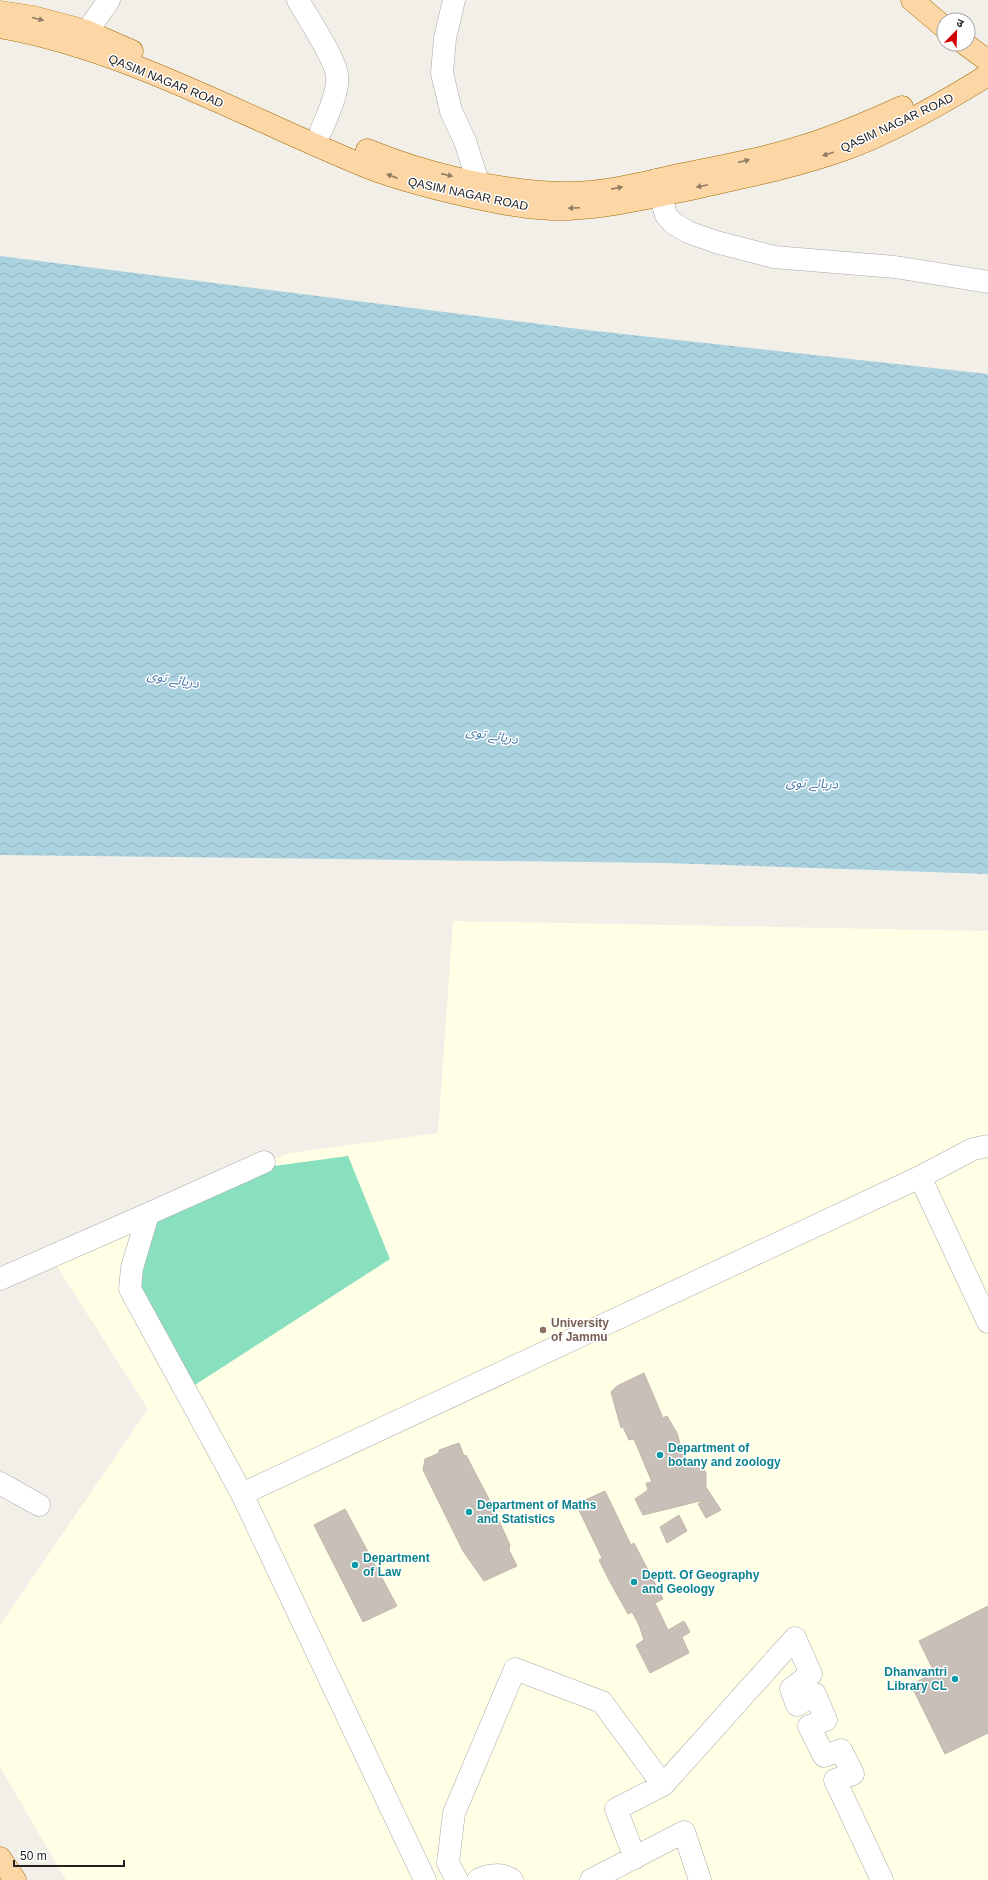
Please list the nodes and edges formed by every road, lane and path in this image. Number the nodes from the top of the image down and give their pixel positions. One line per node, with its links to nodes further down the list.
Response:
1 (109, 0): 8 (street)
2 (298, 0): 14 (street)
3 (454, 0): 15 (street)
4 (912, 0): 6 (main road)
5 (0, 12): 8 (main road, QASIM NAGAR ROAD, one-way to 8)
6 (936, 20)
7 (0, 27): 8 (main road, QASIM NAGAR ROAD)
8 (81, 38): 14 (main road, QASIM NAGAR ROAD); 16 (main road, QASIM NAGAR ROAD, one-way to 8)
9 (976, 47): 11 (main road)
10 (976, 51): 12 (main road)
11 (988, 51)
12 (988, 60): 16 (main road, QASIM NAGAR ROAD, one-way to 12)
13 (988, 75): 16 (main road, QASIM NAGAR ROAD, one-way to 16)
14 (321, 131): 15 (main road, QASIM NAGAR ROAD, one-way to 15)
15 (478, 182): 16 (main road, QASIM NAGAR ROAD, one-way to 16)
16 (658, 188): 17 (street)
17 (988, 282)
18 (988, 1146): 20 (street)
19 (264, 1162): 21 (street)
20 (920, 1177): 23 (street); 25 (street)
21 (148, 1214): 22 (street); 25 (street)
22 (0, 1279)
23 (988, 1322)
24 (0, 1483): 26 (street)
25 (242, 1494): 31 (street)
26 (39, 1505)
27 (662, 1785): 29 (street); 32 (street); 37 (street)
28 (0, 1858): 30 (main road)
29 (636, 1858): 35 (street); 36 (street)
30 (15, 1880)
31 (425, 1880)
32 (457, 1880)
33 (478, 1880): 34 (street)
34 (512, 1880)
35 (591, 1880)
36 (700, 1880)
37 (882, 1880)

